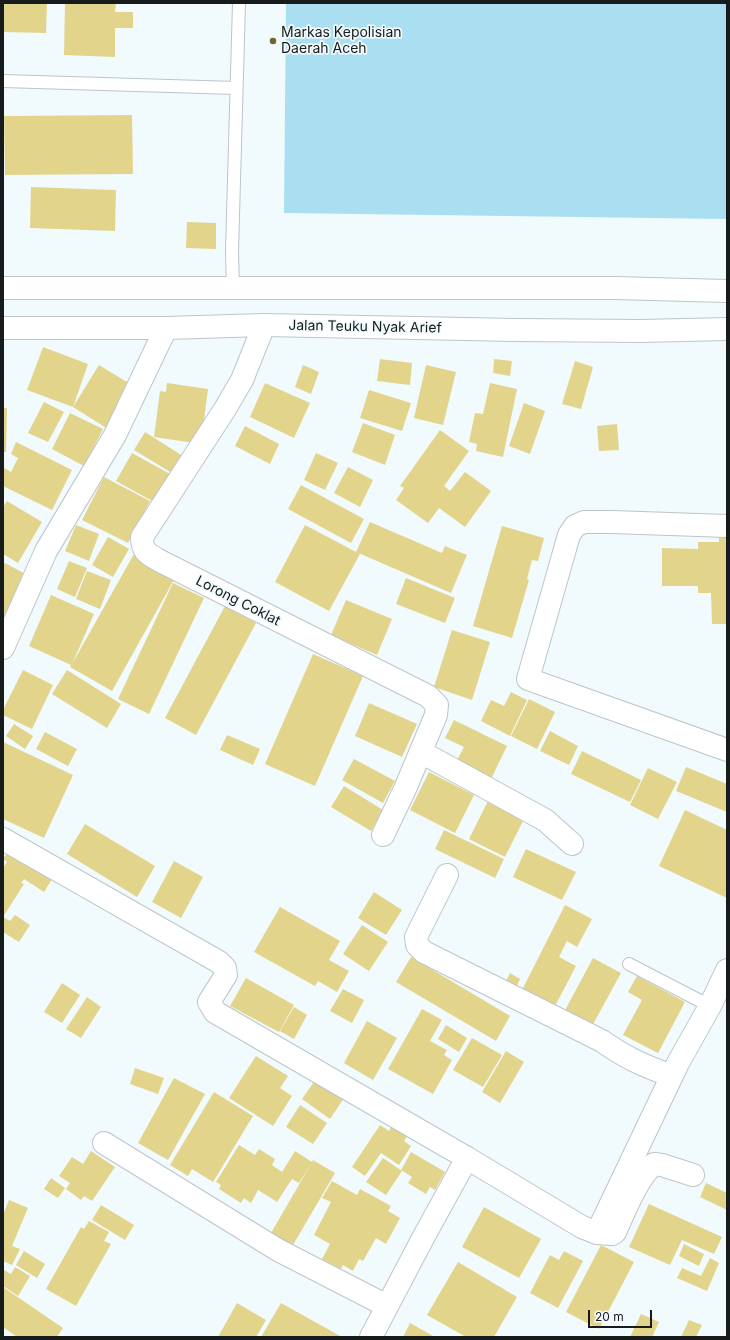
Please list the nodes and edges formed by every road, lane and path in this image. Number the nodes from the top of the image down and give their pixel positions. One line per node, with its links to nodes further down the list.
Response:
1 (239, 3): 3 (lane)
2 (3, 81): 3 (lane)
3 (236, 88): 5 (lane)
4 (3, 288): 5 (main road)
5 (233, 288): 6 (main road)
6 (727, 291)
7 (264, 325): 9 (main road, Jalan Teuku Nyak Arief); 10 (main road, Jalan Teuku Nyak Arief); 14 (main road, Lorong Coklat)
8 (3, 328): 9 (main road, Jalan Teuku Nyak Arief)
9 (166, 328): 12 (main road)
10 (727, 329)
11 (727, 526): 13 (main road)
12 (3, 648)
13 (727, 750)
14 (421, 752): 15 (main road, Lorong Coklat); 17 (main road)
15 (383, 835)
16 (3, 839): 24 (main road)
17 (572, 844)
18 (447, 875): 22 (main road)
19 (629, 964): 21 (lane)
20 (727, 970): 21 (main road)
21 (710, 1006): 22 (main road)
22 (672, 1076): 26 (main road)
23 (104, 1143): 27 (main road)
24 (467, 1158): 26 (main road); 27 (main road)
25 (693, 1175): 26 (main road)
26 (597, 1233)
27 (386, 1306): 28 (main road)
28 (371, 1337)

